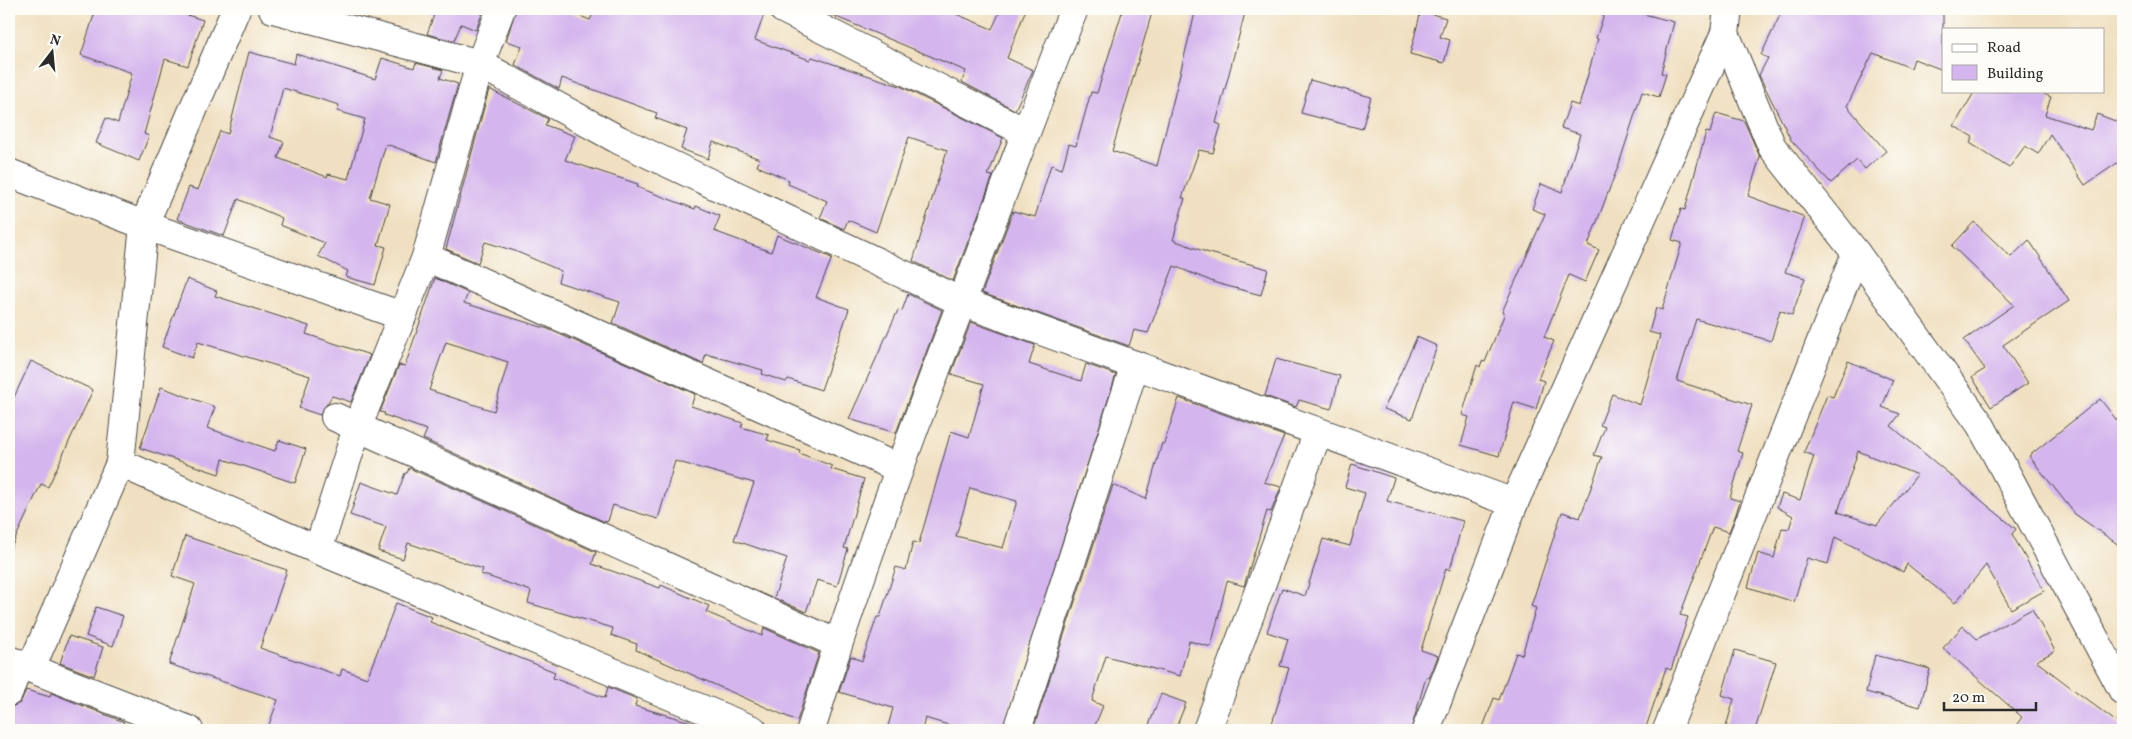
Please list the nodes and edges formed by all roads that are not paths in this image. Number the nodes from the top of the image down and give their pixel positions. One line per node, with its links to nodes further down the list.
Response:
1 (236, 9): 10 (street)
2 (273, 9): 7 (street)
3 (502, 9): 7 (street)
4 (783, 9): 8 (street)
5 (1074, 9): 8 (street)
6 (1726, 21): 11 (street); 20 (street)
7 (480, 64): 12 (street); 13 (street)
8 (1025, 132): 13 (street)
9 (9, 173): 10 (street)
10 (144, 225): 14 (street); 18 (street)
11 (1856, 253): 24 (street); 32 (street)
12 (426, 257): 14 (street); 19 (street)
13 (962, 302): 15 (street); 19 (street)
14 (402, 316): 16 (street)
15 (1135, 365): 17 (street); 29 (street)
16 (346, 422): 21 (street); 22 (street)
17 (1318, 432): 20 (street); 30 (street)
18 (120, 463): 21 (street); 23 (street)
19 (898, 468): 22 (street)
20 (1514, 503): 31 (street)
21 (318, 550): 27 (street)
22 (838, 644): 28 (street)
23 (20, 663): 25 (street); 26 (street)
24 (2123, 691)
25 (9, 692)
26 (189, 730)
27 (753, 730)
28 (811, 730)
29 (1017, 730)
30 (1207, 730)
31 (1426, 730)
32 (1667, 730)

